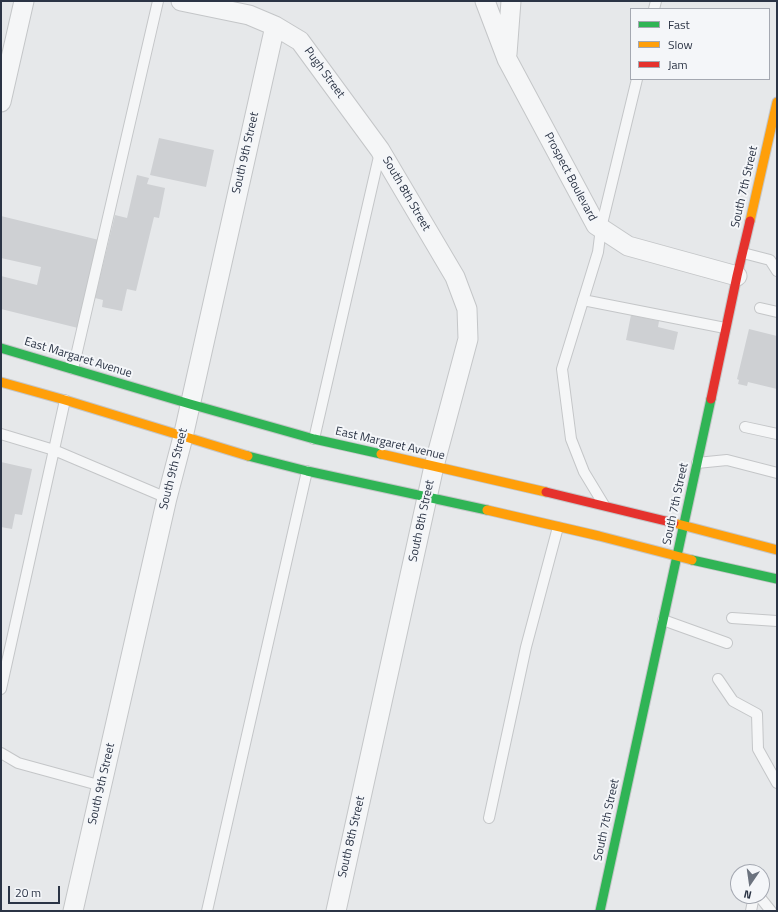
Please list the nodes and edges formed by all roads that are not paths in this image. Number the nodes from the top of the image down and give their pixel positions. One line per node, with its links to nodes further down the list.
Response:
1 (24, 1): 9 (street)
2 (158, 1): 22 (lane)
3 (181, 1): 6 (street, Pugh Street)
4 (485, 1): 7 (street, Prospect Boulevard)
5 (511, 1): 7 (street)
6 (275, 26): 11 (street, Pugh Street); 25 (street, South 9th Street)
7 (507, 59): 12 (street, Prospect Boulevard)
8 (637, 80): 12 (lane)
9 (1, 102)
10 (777, 102): 13 (main road, South 7th Street)
11 (380, 150): 30 (lane); 33 (street, South 8th Street)
12 (601, 228): 16 (street, Prospect Boulevard); 17 (lane)
13 (743, 253): 14 (lane); 16 (main road, South 7th Street)
14 (773, 258): 15 (lane)
15 (777, 271)
16 (736, 276): 20 (main road, South 7th Street)
17 (583, 300): 20 (lane); 38 (lane)
18 (760, 308): 19 (lane)
19 (777, 312)
20 (725, 328): 32 (main road, South 7th Street)
21 (1, 348): 22 (main road, East Margaret Avenue)
22 (73, 368): 25 (main road, East Margaret Avenue)
23 (1, 382): 24 (main road)
24 (65, 400): 29 (main road); 31 (lane)
25 (190, 404): 29 (street, South 9th Street); 30 (main road, East Margaret Avenue)
26 (745, 427): 28 (lane)
27 (1, 434): 31 (lane)
28 (777, 434)
29 (182, 437): 34 (main road); 37 (street, South 9th Street)
30 (314, 439): 33 (main road, East Margaret Avenue)
31 (54, 450): 37 (lane); 49 (lane)
32 (697, 463): 35 (lane); 39 (main road, South 7th Street)
33 (434, 466): 36 (street, South 8th Street); 38 (main road, East Margaret Avenue)
34 (307, 471): 36 (main road); 55 (lane)
35 (777, 473)
36 (428, 496): 40 (main road); 56 (street, South 8th Street)
37 (167, 498): 52 (street, South 9th Street)
38 (605, 507): 39 (main road, East Margaret Avenue)
39 (684, 525): 41 (main road, East Margaret Avenue); 42 (main road, South 7th Street)
40 (558, 526): 42 (main road); 53 (lane)
41 (777, 550)
42 (677, 557): 43 (main road); 45 (main road, South 7th Street)
43 (777, 579)
44 (732, 618): 46 (lane)
45 (663, 620): 47 (lane); 57 (main road, South 7th Street)
46 (777, 621)
47 (727, 643)
48 (718, 679): 51 (lane)
49 (1, 689)
50 (1, 753): 52 (lane)
51 (777, 783)
52 (102, 786): 54 (street, South 9th Street)
53 (489, 818)
54 (74, 911)
55 (207, 911)
56 (336, 911)
57 (600, 911)

